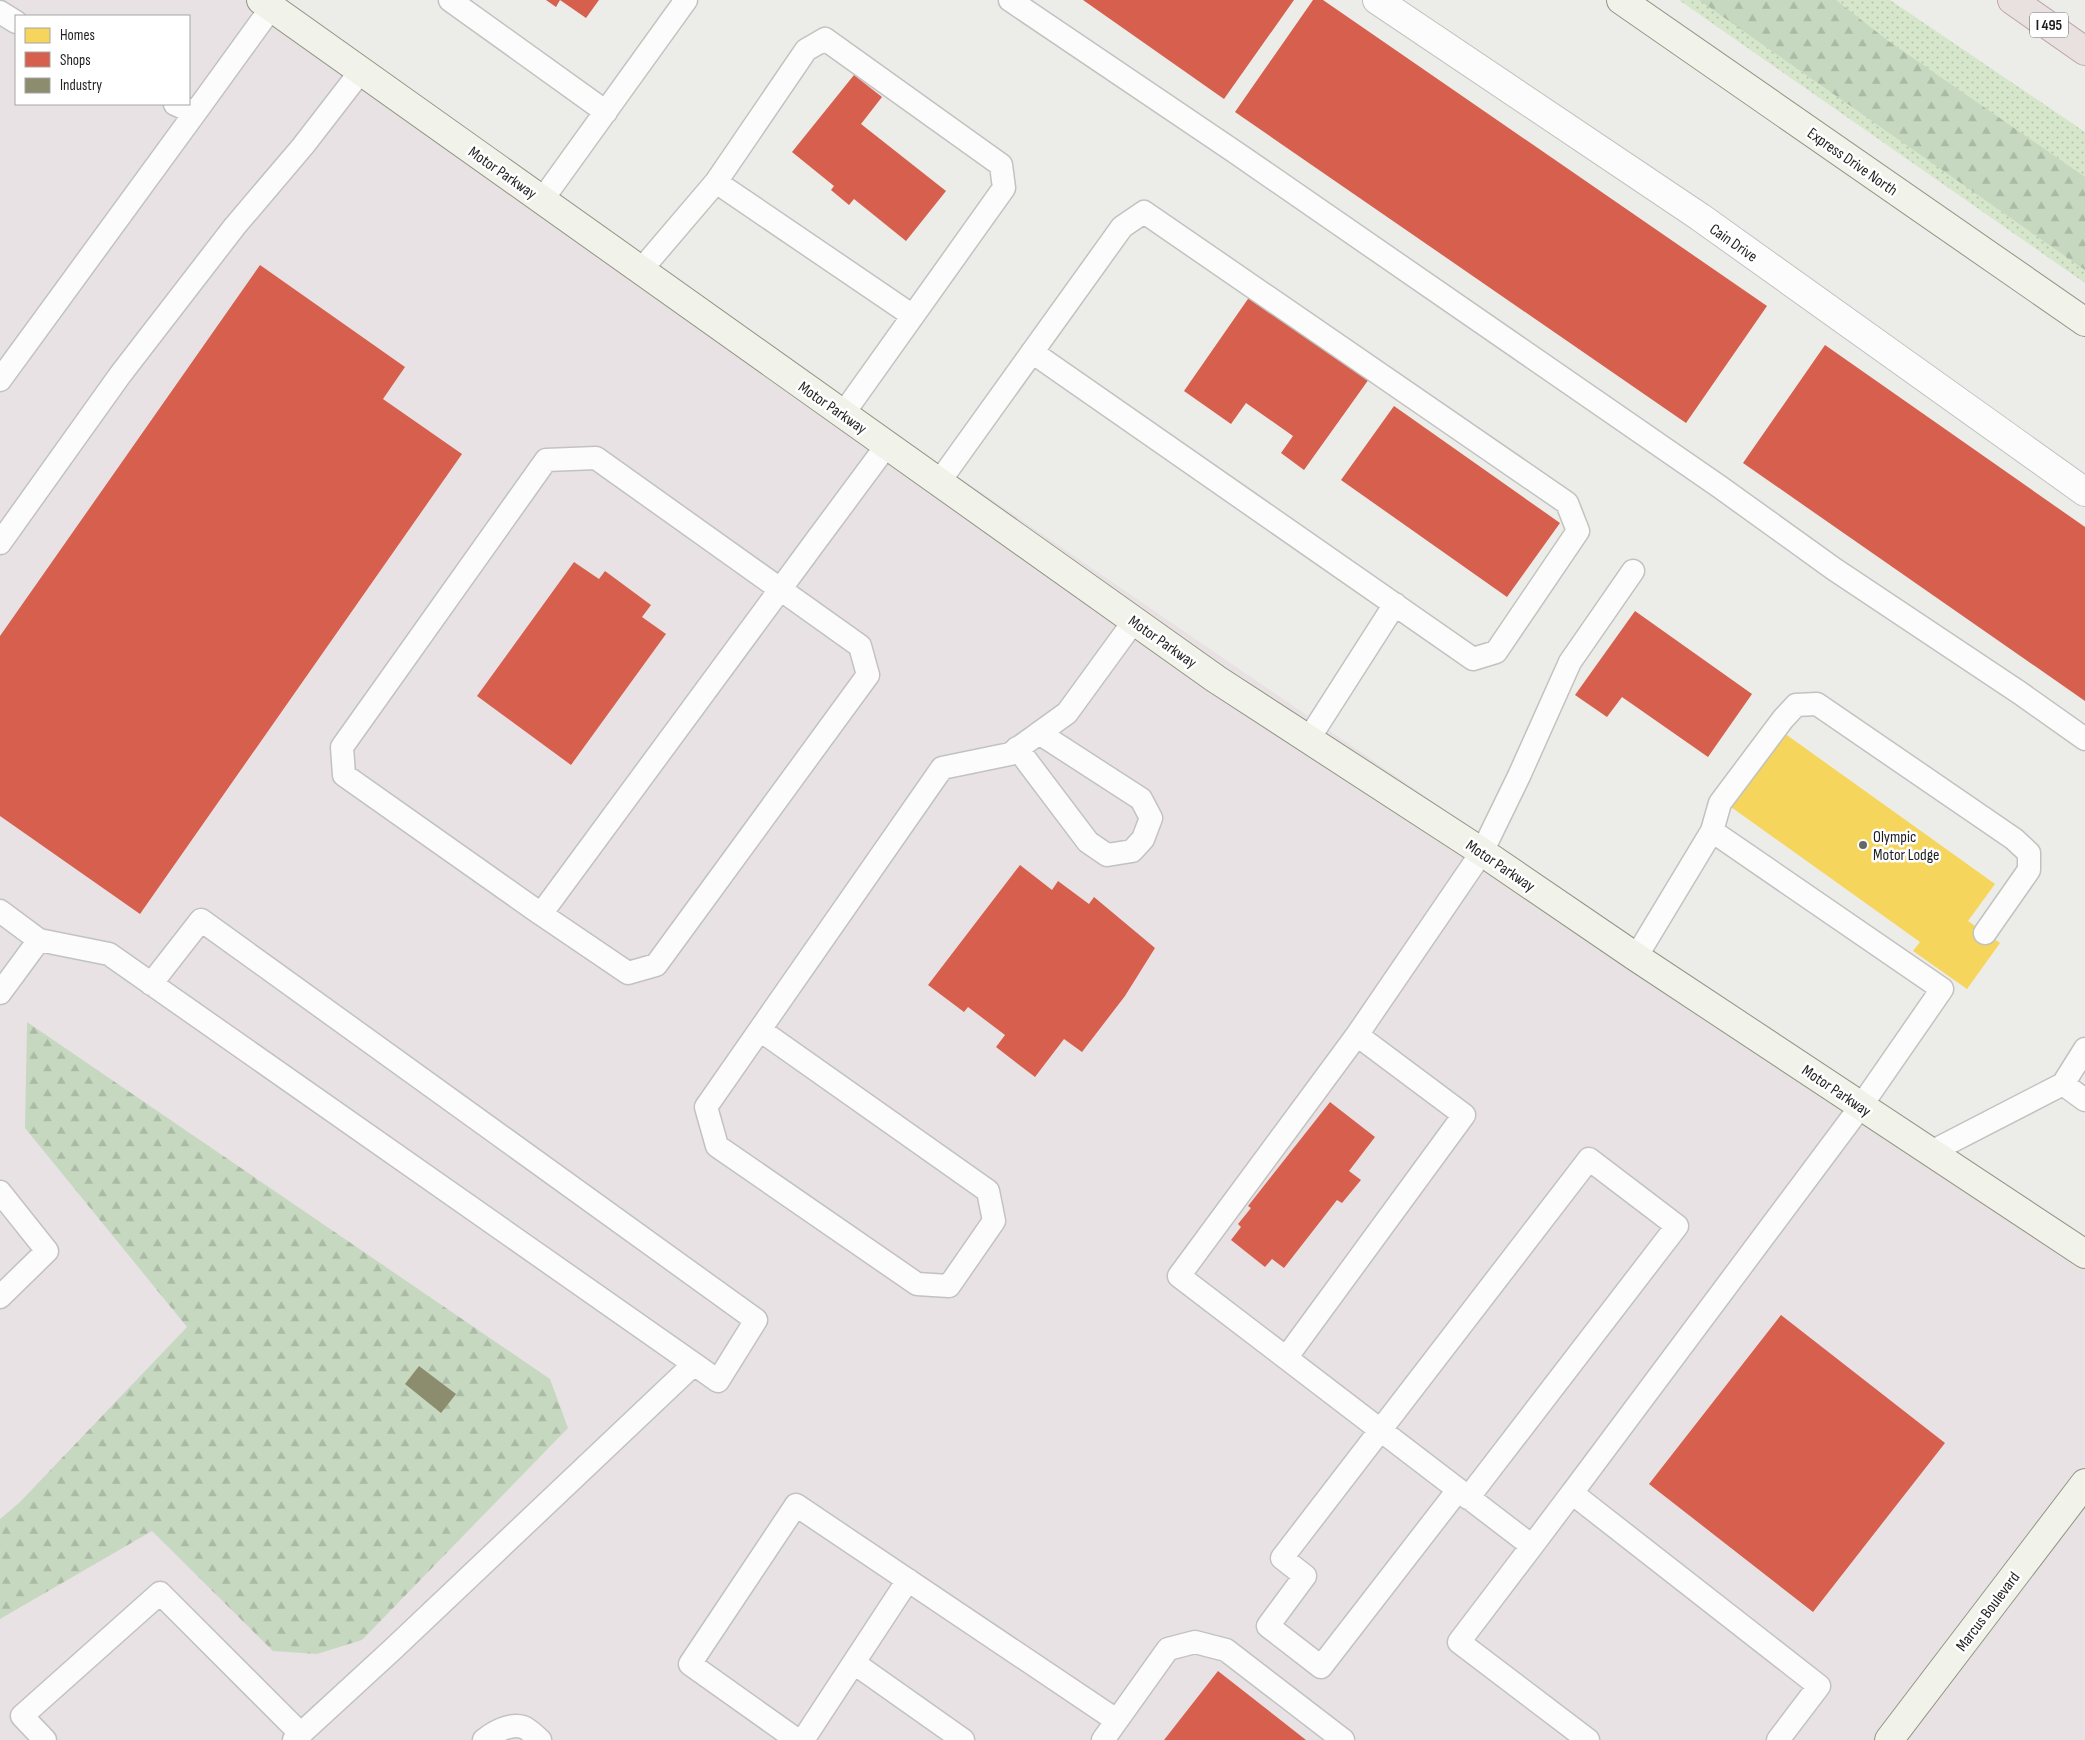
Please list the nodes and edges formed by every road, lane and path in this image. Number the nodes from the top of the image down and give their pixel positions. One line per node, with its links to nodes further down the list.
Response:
1 (450, 0): 14 (lane)
2 (686, 0): 14 (lane)
3 (1010, 0): 32 (lane)
4 (1377, 0): 25 (street, Cain Drive)
5 (1621, 0): 19 (main road, Express Drive North)
6 (2012, 0): 10 (highway, I 495)
7 (266, 4): 11 (main road, Motor Parkway); 12 (lane)
8 (0, 12): 9 (lane)
9 (15, 21)
10 (2085, 51)
11 (360, 71): 16 (main road, Motor Parkway); 26 (lane)
12 (190, 102)
13 (185, 108): 21 (lane)
14 (606, 112): 16 (lane)
15 (716, 182): 17 (lane); 18 (lane); 18 (lane)
16 (542, 200): 17 (main road, Motor Parkway)
17 (640, 270): 22 (main road, Motor Parkway)
18 (913, 316): 22 (lane)
19 (2085, 322)
20 (1032, 352): 24 (lane); 29 (lane); 29 (lane)
21 (0, 380)
22 (844, 414): 23 (main road, Motor Parkway)
23 (887, 445): 24 (main road, Motor Parkway); 28 (lane)
24 (939, 482): 30 (main road, Motor Parkway)
25 (2085, 492)
26 (0, 543)
27 (1633, 571): 36 (lane)
28 (781, 590): 38 (lane); 38 (lane); 38 (lane)
29 (1395, 604): 33 (lane)
30 (1134, 621): 31 (lane); 33 (main road, Motor Parkway)
31 (1039, 733): 34 (lane); 34 (lane)
32 (2085, 739)
33 (1308, 740): 36 (main road, Motor Parkway)
34 (1017, 748): 44 (lane)
35 (1712, 831): 39 (lane); 41 (lane); 49 (lane)
36 (1482, 852): 41 (main road, Motor Parkway); 45 (lane)
37 (0, 912): 40 (lane)
38 (541, 914)
39 (1985, 933)
40 (39, 940): 42 (lane); 43 (lane)
41 (1636, 957): 49 (main road, Motor Parkway)
42 (151, 984): 55 (lane); 55 (lane)
43 (0, 992)
44 (760, 1030): 44 (lane)
45 (1357, 1035): 54 (lane); 54 (lane)
46 (2085, 1049): 47 (lane)
47 (2063, 1084): 48 (lane); 50 (lane)
48 (2085, 1100)
49 (1861, 1106): 50 (main road, Motor Parkway); 58 (lane)
50 (1931, 1152): 52 (main road, Motor Parkway)
51 (0, 1192): 53 (lane)
52 (2085, 1254)
53 (0, 1297)
54 (1286, 1358): 56 (lane)
55 (694, 1364): 64 (lane)
56 (1380, 1430): 59 (lane); 59 (lane); 59 (lane)
57 (2085, 1483): 75 (main road, Marcus Boulevard)
58 (1572, 1493): 60 (lane); 74 (lane)
59 (1463, 1494): 60 (lane)
60 (1532, 1546): 73 (lane)
61 (908, 1580): 62 (lane); 63 (lane); 68 (lane)
62 (854, 1663): 69 (lane); 70 (lane)
63 (1116, 1720): 71 (lane); 72 (lane)
64 (298, 1737): 65 (lane)
65 (45, 1740)
66 (484, 1740): 67 (lane)
67 (540, 1740)
68 (797, 1740)
69 (803, 1740)
70 (963, 1740)
71 (1103, 1740)
72 (1343, 1740)
73 (1588, 1740)
74 (1778, 1740)
75 (1889, 1740)

